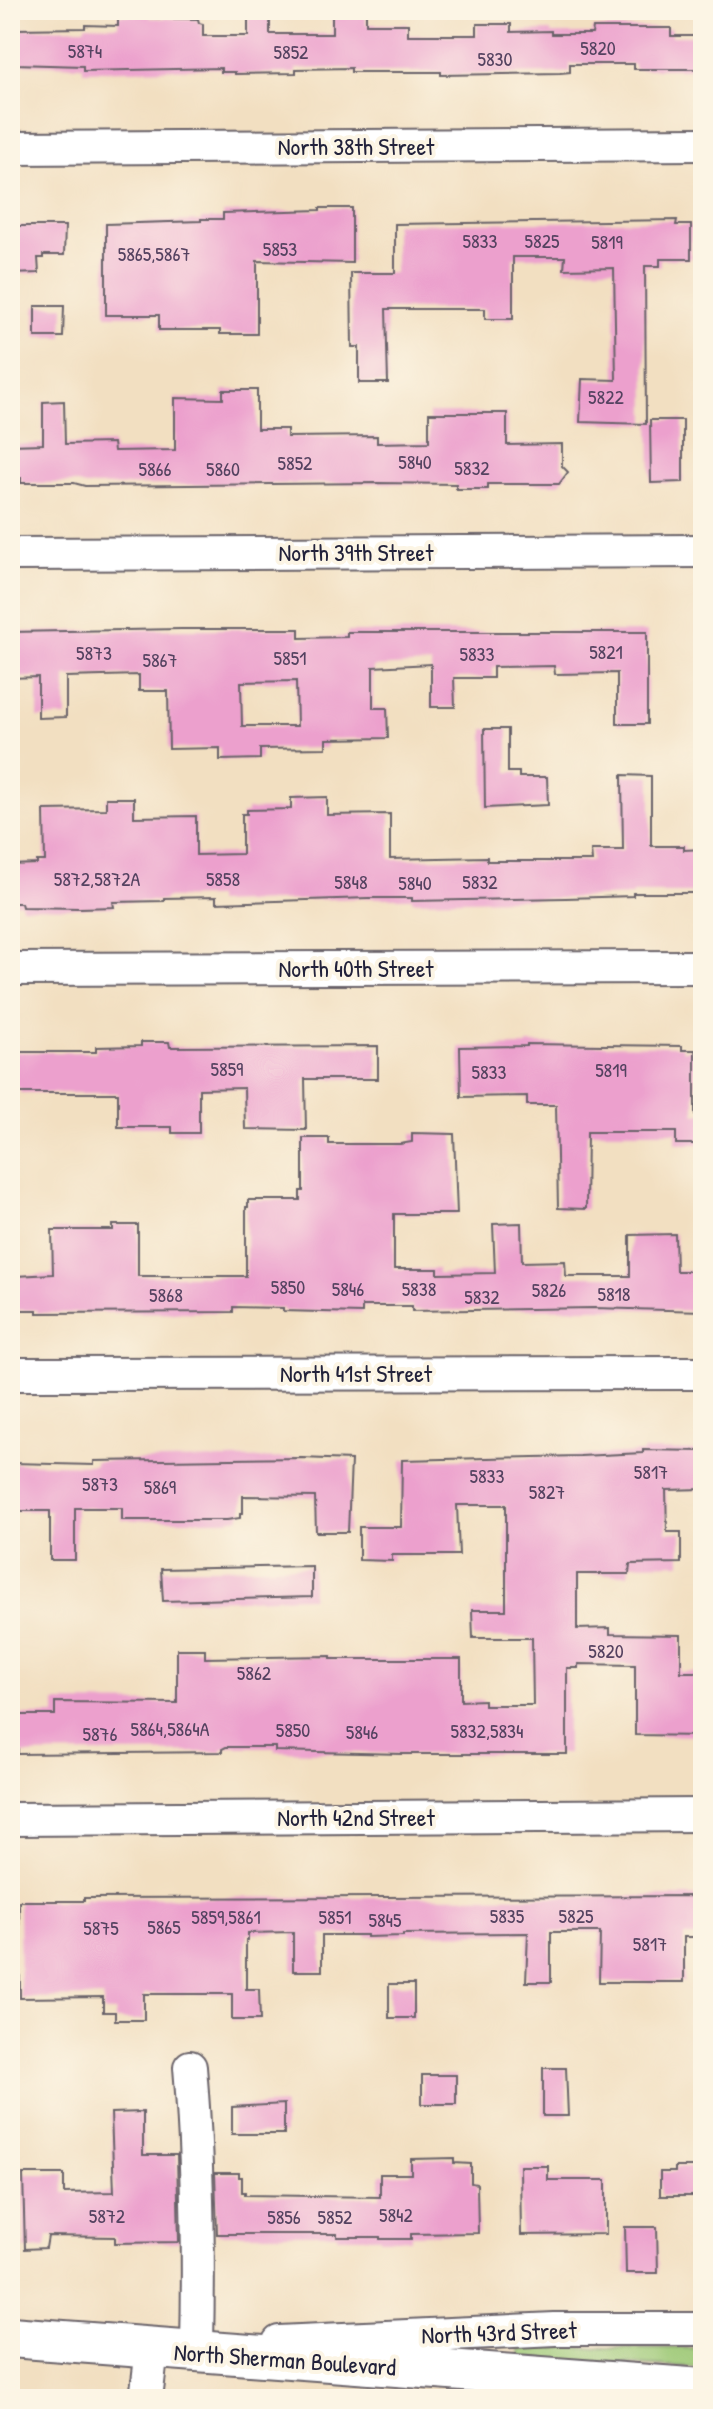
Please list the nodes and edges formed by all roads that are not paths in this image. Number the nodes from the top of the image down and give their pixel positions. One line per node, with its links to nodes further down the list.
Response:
1 (703, 144): 2 (street, North 38th Street)
2 (10, 148)
3 (703, 551): 4 (street, North 39th Street)
4 (10, 554)
5 (703, 967): 6 (street, North 40th Street)
6 (10, 969)
7 (703, 1373): 8 (street, North 41st Street)
8 (10, 1374)
9 (703, 1815): 10 (street, North 42nd Street)
10 (10, 1819)
11 (190, 2067): 14 (street)
12 (703, 2329): 14 (street, North 43rd Street)
13 (10, 2337): 15 (main road, North Sherman Boulevard)
14 (197, 2346): 15 (street, North 43rd Street)
15 (152, 2349): 16 (main road, North Sherman Boulevard); 17 (street)
16 (703, 2389)
17 (146, 2399)

